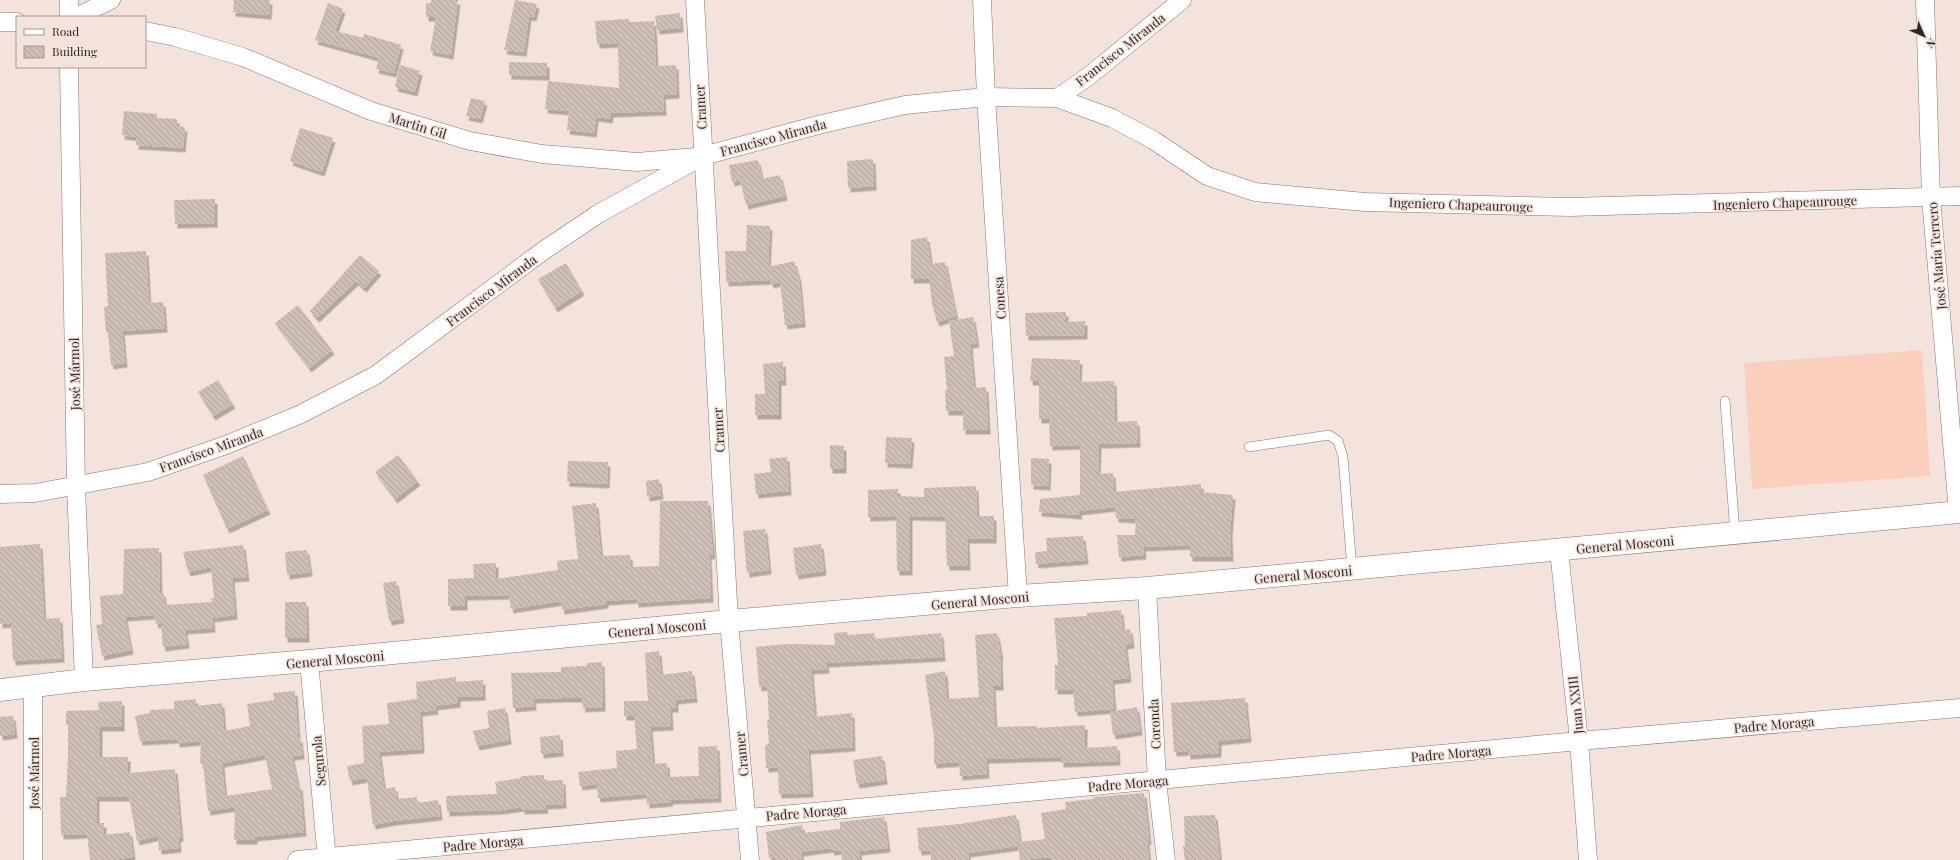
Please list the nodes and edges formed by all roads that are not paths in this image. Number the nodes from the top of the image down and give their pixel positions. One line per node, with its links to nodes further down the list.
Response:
1 (68, 0): 7 (street)
2 (111, 0): 8 (street)
3 (696, 0): 15 (street, Cramer)
4 (982, 0): 13 (street, Conesa)
5 (1182, 0): 14 (street, Francisco Miranda)
6 (1925, 0): 17 (street, José María Terrero)
7 (69, 16)
8 (78, 16)
9 (0, 22): 10 (street)
10 (16, 22)
11 (146, 31): 15 (street, Martin Gil)
12 (69, 68): 20 (street, José Mármol)
13 (986, 97): 14 (street, Ingeniero Chapeaurouge); 15 (street, Francisco Miranda); 27 (street, Conesa)
14 (1057, 98): 17 (street, Ingeniero Chapeaurouge)
15 (703, 156): 20 (street, Francisco Miranda); 28 (street, Cramer)
16 (1960, 196): 17 (street, Ingeniero Chapeaurouge)
17 (1932, 198): 22 (street, José María Terrero)
18 (1725, 401): 23 (lane)
19 (1249, 447): 25 (lane)
20 (76, 487): 21 (street, Francisco Miranda); 30 (street, José Mármol)
21 (0, 494)
22 (1959, 512): 23 (street, General Mosconi)
23 (1735, 533): 24 (street, General Mosconi)
24 (1559, 550): 25 (street, General Mosconi); 34 (street, Juan XXIII)
25 (1352, 569): 26 (street, General Mosconi)
26 (1147, 588): 27 (street, General Mosconi); 35 (street, Coronda)
27 (1018, 596): 28 (street, General Mosconi)
28 (729, 621): 29 (street, General Mosconi); 36 (street, Cramer)
29 (308, 661): 30 (street, General Mosconi); 37 (street, Segurola)
30 (84, 680): 31 (street, General Mosconi)
31 (33, 687): 32 (street, General Mosconi); 38 (street, José Mármol)
32 (0, 690)
33 (1960, 708): 34 (street, Padre Moraga)
34 (1579, 741): 35 (street, Padre Moraga); 42 (street, Juan XXIII)
35 (1157, 781): 36 (street, Padre Moraga); 41 (street, Coronda)
36 (746, 818): 37 (street, Padre Moraga); 40 (street, Cramer)
37 (327, 859): 39 (street, Padre Moraga)
38 (33, 860)
39 (297, 860)
40 (750, 860)
41 (1166, 860)
42 (1588, 860)

